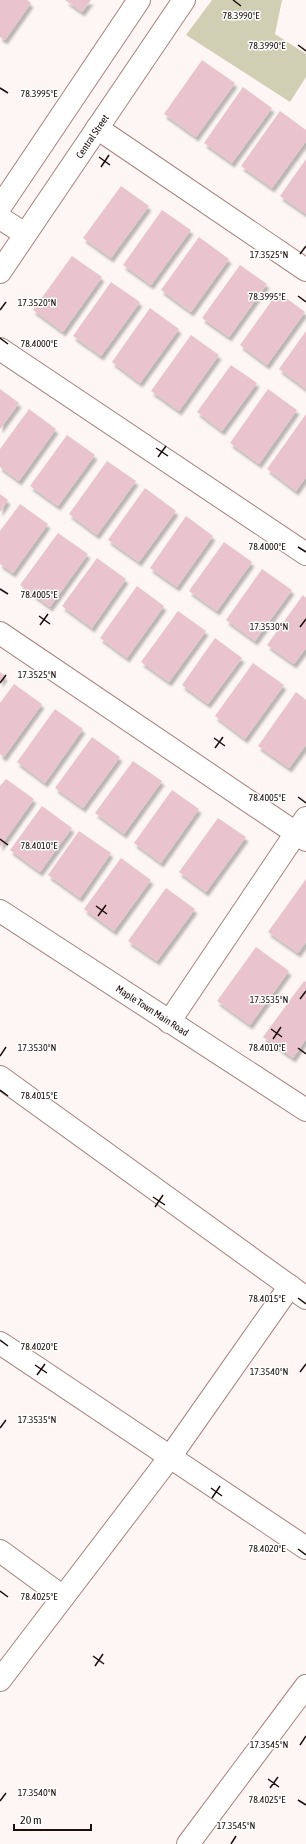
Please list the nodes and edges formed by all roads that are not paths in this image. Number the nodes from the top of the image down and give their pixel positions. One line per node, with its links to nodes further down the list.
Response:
1 (139, 0): 4 (street)
2 (184, 0): 3 (street, Central Street)
3 (97, 128): 6 (street, Central Street); 7 (street)
4 (0, 207)
5 (0, 218): 6 (street)
6 (25, 234): 8 (street, Central Street)
7 (306, 270)
8 (0, 272)
9 (0, 349): 10 (street)
10 (306, 554)
11 (0, 633): 12 (street)
12 (302, 830): 14 (street)
13 (0, 911): 14 (street, Maple Town Main Road)
14 (169, 1022): 16 (street, Maple Town Main Road)
15 (0, 1077): 17 (street)
16 (306, 1110)
17 (298, 1292): 19 (street)
18 (0, 1343): 19 (street)
19 (170, 1457): 20 (street); 22 (street)
20 (306, 1548)
21 (0, 1551): 22 (street)
22 (63, 1597): 23 (street)
23 (0, 1680)
24 (306, 1686): 25 (street)
25 (188, 1844)

